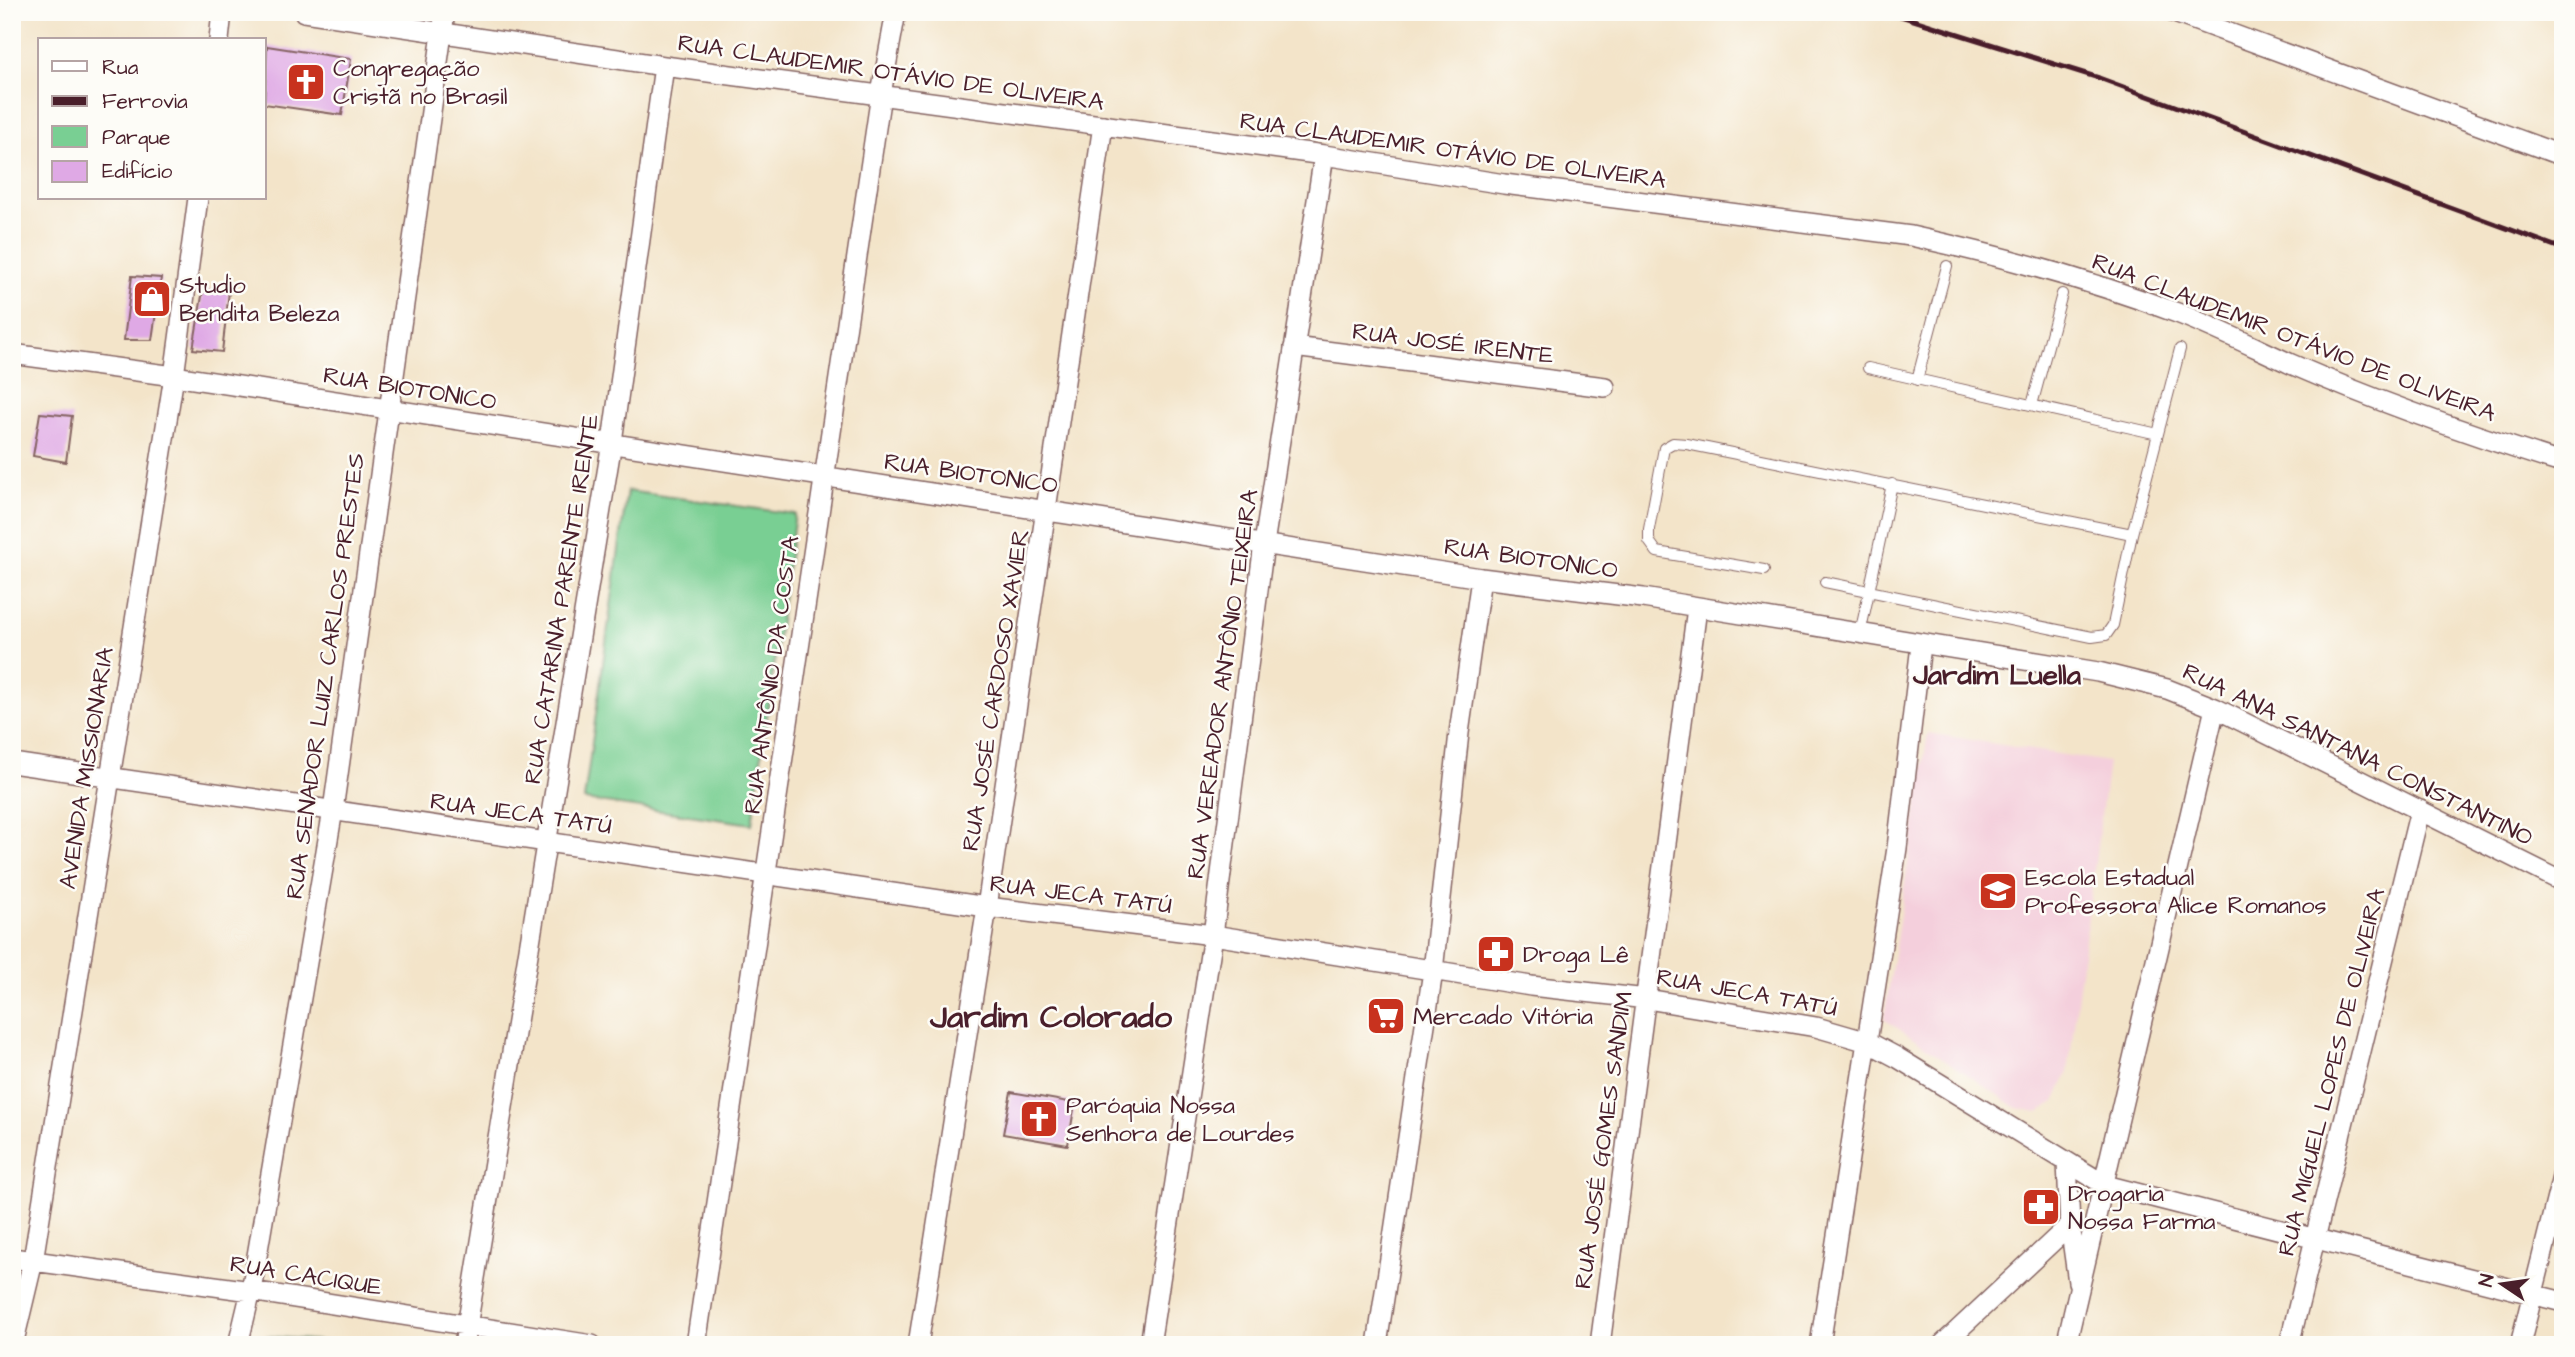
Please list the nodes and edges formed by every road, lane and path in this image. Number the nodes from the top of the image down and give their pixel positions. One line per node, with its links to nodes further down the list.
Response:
1 (222, 12): 7 (street)
2 (304, 12): 6 (street, RUA CLAUDEMIR OTÁVIO DE OLIVEIRA)
3 (445, 12): 6 (street, RUA SENADOR LUIZ CARLOS PRESTES)
4 (896, 12): 9 (street, RUA ANTÔNIO DA COSTA)
5 (2172, 12): 12 (street)
6 (442, 33): 8 (street, RUA CLAUDEMIR OTÁVIO DE OLIVEIRA); 24 (street, RUA SENADOR LUIZ CARLOS PRESTES)
7 (219, 38)
8 (664, 66): 9 (street, RUA CLAUDEMIR OTÁVIO DE OLIVEIRA); 26 (street, RUA CATARINA PARENTE IRENTE)
9 (881, 94): 10 (street, RUA CLAUDEMIR OTÁVIO DE OLIVEIRA); 28 (street, RUA ANTÔNIO DA COSTA)
10 (1103, 125): 11 (street, RUA CLAUDEMIR OTÁVIO DE OLIVEIRA); 30 (street, RUA JOSÉ CARDOSO XAVIER)
11 (1324, 155): 16 (street, RUA VEREADOR ANTÔNIO TEIXEIRA); 27 (street, RUA CLAUDEMIR OTÁVIO DE OLIVEIRA)
12 (2563, 156)
13 (198, 200): 20 (street, AVENIDA MISSIONARIA)
14 (1947, 266): 21 (lane)
15 (2062, 294): 23 (lane)
16 (1294, 347): 22 (street, RUA JOSÉ IRENTE); 32 (street, RUA VEREADOR ANTÔNIO TEIXEIRA)
17 (2180, 349): 25 (lane)
18 (12, 355): 20 (street, RUA BIOTONICO)
19 (1868, 368): 21 (lane)
20 (174, 376): 24 (street, RUA BIOTONICO); 42 (street, AVENIDA MISSIONARIA)
21 (1917, 380): 23 (lane)
22 (1605, 387)
23 (2032, 405): 25 (lane)
24 (388, 410): 26 (street, RUA BIOTONICO); 43 (street, RUA SENADOR LUIZ CARLOS PRESTES)
25 (2158, 434): 31 (lane)
26 (612, 442): 28 (street, RUA BIOTONICO); 45 (street, RUA CATARINA PARENTE IRENTE)
27 (2563, 460)
28 (824, 476): 30 (street, RUA BIOTONICO); 46 (street, RUA ANTÔNIO DA COSTA)
29 (1892, 484): 31 (lane); 33 (lane); 36 (lane)
30 (1047, 508): 32 (street, RUA BIOTONICO); 48 (street, RUA JOSÉ CARDOSO XAVIER)
31 (2132, 534): 36 (lane)
32 (1265, 544): 34 (street, RUA BIOTONICO); 49 (street, RUA VEREADOR ANTÔNIO TEIXEIRA)
33 (1764, 570)
34 (1481, 578): 37 (street, RUA BIOTONICO); 50 (street)
35 (1825, 582): 36 (lane)
36 (1868, 590): 38 (lane)
37 (1697, 608): 38 (street, RUA BIOTONICO); 51 (street, RUA JOSÉ GOMES SANDIM)
38 (1860, 635): 39 (street, RUA BIOTONICO)
39 (1921, 645): 40 (street, RUA ANA SANTANA CONSTANTINO); 52 (street)
40 (2215, 708): 44 (street, RUA ANA SANTANA CONSTANTINO); 55 (street)
41 (12, 763): 42 (street, RUA JECA TATÚ)
42 (109, 778): 43 (street, RUA JECA TATÚ); 59 (street, AVENIDA MISSIONARIA)
43 (333, 810): 45 (street, RUA JECA TATÚ); 61 (street, RUA SENADOR LUIZ CARLOS PRESTES)
44 (2420, 810): 47 (street, RUA ANA SANTANA CONSTANTINO); 57 (street, RUA MIGUEL LOPES DE OLIVEIRA)
45 (547, 841): 46 (street, RUA JECA TATÚ); 64 (street, RUA CATARINA PARENTE IRENTE)
46 (767, 874): 48 (street, RUA JECA TATÚ); 69 (street, RUA ANTÔNIO DA COSTA)
47 (2563, 882)
48 (987, 907): 49 (street, RUA JECA TATÚ); 70 (street, RUA JOSÉ CARDOSO XAVIER)
49 (1213, 935): 50 (street, RUA JECA TATÚ); 71 (street, RUA VEREADOR ANTÔNIO TEIXEIRA)
50 (1433, 971): 51 (street, RUA JECA TATÚ); 72 (street)
51 (1647, 999): 52 (street, RUA JECA TATÚ); 73 (street, RUA JOSÉ GOMES SANDIM)
52 (1868, 1042): 53 (street, RUA JECA TATÚ); 74 (street)
53 (2067, 1163): 55 (street, RUA JECA TATÚ); 56 (street)
54 (2563, 1173): 62 (street)
55 (2105, 1185): 57 (street, RUA JECA TATÚ); 60 (street)
56 (2070, 1225): 60 (street); 75 (street)
57 (2315, 1240): 62 (street, RUA JECA TATÚ); 77 (street, RUA MIGUEL LOPES DE OLIVEIRA)
58 (12, 1258): 59 (street, RUA CACIQUE)
59 (33, 1261): 61 (street, RUA CACIQUE); 65 (street, AVENIDA MISSIONARIA)
60 (2079, 1290): 76 (street)
61 (251, 1291): 64 (street, RUA CACIQUE); 66 (street, RUA SENADOR LUIZ CARLOS PRESTES)
62 (2533, 1294): 63 (street, RUA JECA TATÚ); 78 (street)
63 (2563, 1302)
64 (469, 1325): 67 (street, RUA CATARINA PARENTE IRENTE); 68 (street, RUA CACIQUE)
65 (13, 1345)
66 (238, 1345)
67 (464, 1345)
68 (592, 1345)
69 (695, 1345)
70 (918, 1345)
71 (1150, 1345)
72 (1377, 1345)
73 (1600, 1345)
74 (1820, 1345)
75 (1942, 1345)
76 (2066, 1345)
77 (2289, 1345)
78 (2520, 1345)

